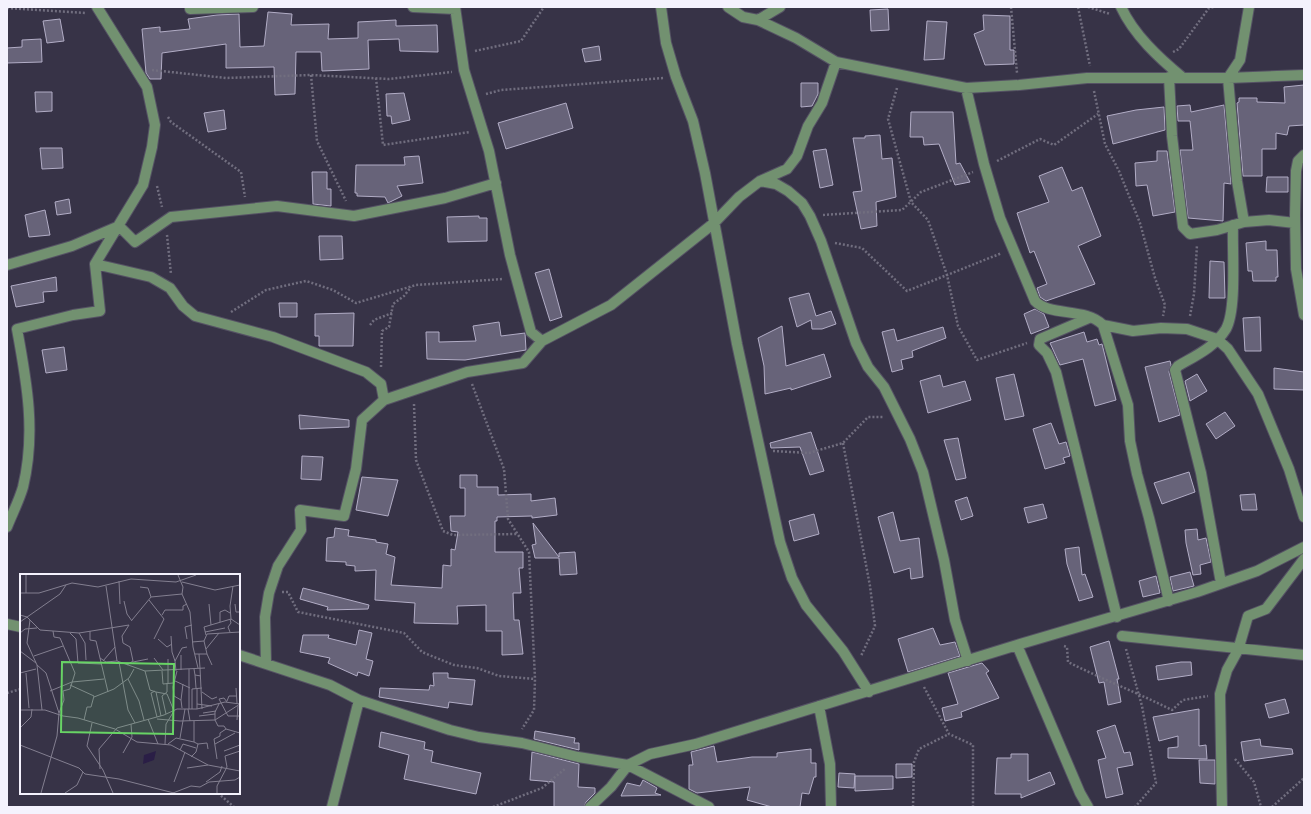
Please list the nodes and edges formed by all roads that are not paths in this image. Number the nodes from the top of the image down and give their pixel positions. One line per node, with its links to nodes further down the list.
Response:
1 (190, 7): 2 (street)
2 (253, 7)
3 (413, 7): 9 (street)
4 (661, 7): 23 (street)
5 (728, 7): 11 (street)
6 (780, 7): 11 (street)
7 (1121, 7): 15 (street)
8 (1249, 7): 16 (street)
9 (455, 8): 21 (street)
10 (99, 11): 26 (street)
11 (758, 20): 12 (street)
12 (836, 62): 17 (street); 19 (street)
13 (1304, 75): 16 (street)
14 (1168, 77): 15 (street); 17 (street); 25 (street)
15 (1182, 77): 16 (street)
16 (1228, 78): 22 (street)
17 (966, 88): 30 (street)
18 (1304, 155): 20 (street)
19 (760, 181): 23 (street); 49 (street)
20 (1300, 182): 24 (street)
21 (496, 183): 26 (street); 33 (street)
22 (1244, 222): 24 (street); 25 (street)
23 (714, 223): 33 (street); 51 (street)
24 (1295, 223): 29 (street)
25 (1233, 225): 32 (street)
26 (120, 226): 27 (street); 28 (street)
27 (95, 264): 34 (street); 36 (street)
28 (7, 265)
29 (1304, 315)
30 (1089, 318): 31 (street); 41 (street)
31 (1103, 325): 32 (street); 40 (street)
32 (1217, 339): 35 (street); 39 (street)
33 (542, 341): 34 (street)
34 (384, 400): 50 (street)
35 (1304, 517)
36 (7, 527)
37 (1304, 547): 39 (street)
38 (1304, 559): 46 (street)
39 (1221, 583): 40 (street)
40 (1169, 601): 41 (street)
41 (1117, 616): 45 (street)
42 (7, 624): 43 (street)
43 (20, 628)
44 (1122, 636): 46 (street)
45 (1017, 645): 49 (street); 59 (street)
46 (1238, 650): 48 (street); 60 (street)
47 (240, 655): 50 (street)
48 (1304, 655)
49 (968, 661): 51 (street)
50 (266, 663): 52 (street)
51 (869, 692): 53 (street)
52 (359, 700): 54 (street); 55 (street)
53 (819, 706): 54 (street); 58 (street)
54 (628, 765): 56 (street); 57 (street)
55 (332, 807)
56 (590, 807)
57 (709, 807)
58 (831, 807)
59 (1088, 807)
60 (1222, 807)

